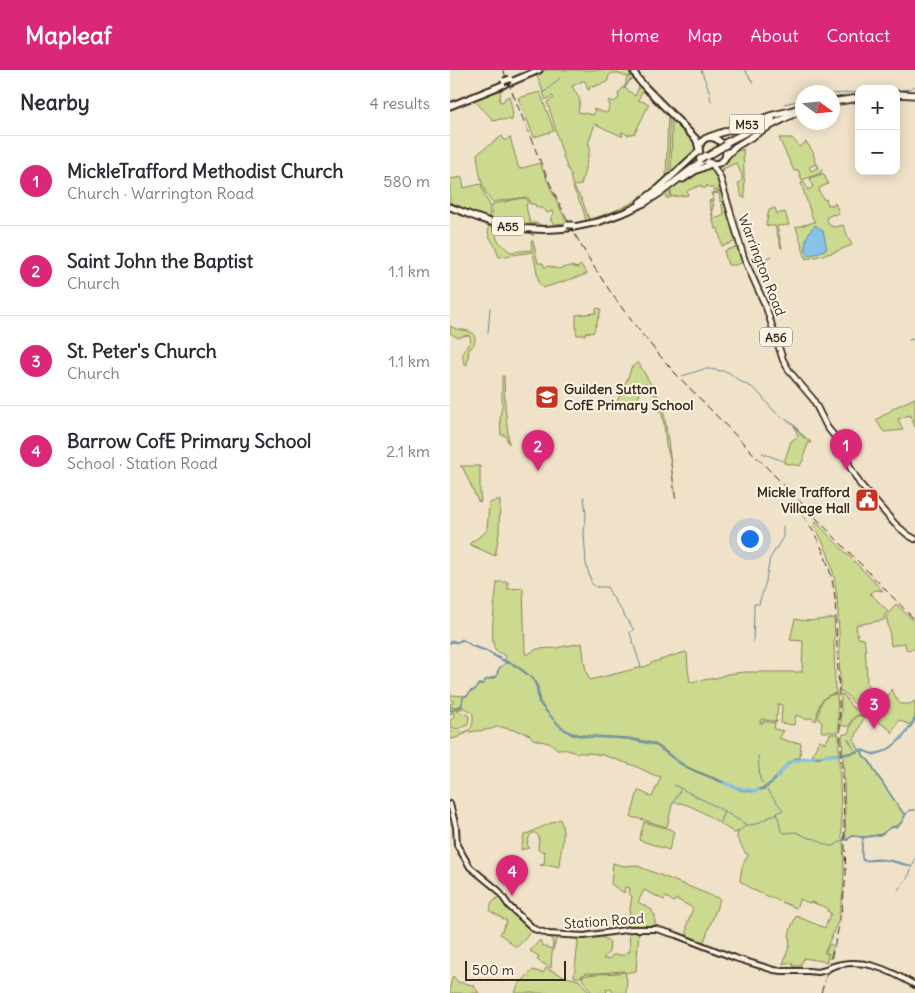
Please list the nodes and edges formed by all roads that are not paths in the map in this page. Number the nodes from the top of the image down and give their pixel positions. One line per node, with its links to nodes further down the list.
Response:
1 (539, 70): 4 (highway)
2 (635, 70): 11 (highway)
3 (528, 71): 4 (highway)
4 (511, 80): 9 (highway, bridge)
5 (900, 95): 6 (highway)
6 (915, 96)
7 (855, 98): 8 (highway)
8 (840, 100)
9 (450, 105)
10 (791, 113): 12 (highway, M53); 14 (highway, M53); 17 (highway, M53)
11 (673, 114): 12 (highway); 13 (highway)
12 (708, 138): 13 (highway); 14 (highway)
13 (699, 149): 15 (highway); 17 (highway)
14 (725, 157): 15 (highway); 16 (main road)
15 (712, 164): 16 (main road, Warrington Road / A56); 17 (highway)
16 (720, 177): 19 (main road, Warrington Road / A56)
17 (643, 202): 18 (highway, A55)
18 (450, 206)
19 (915, 540)
20 (450, 804): 21 (main road, Station Road, bridge)
21 (914, 985)

